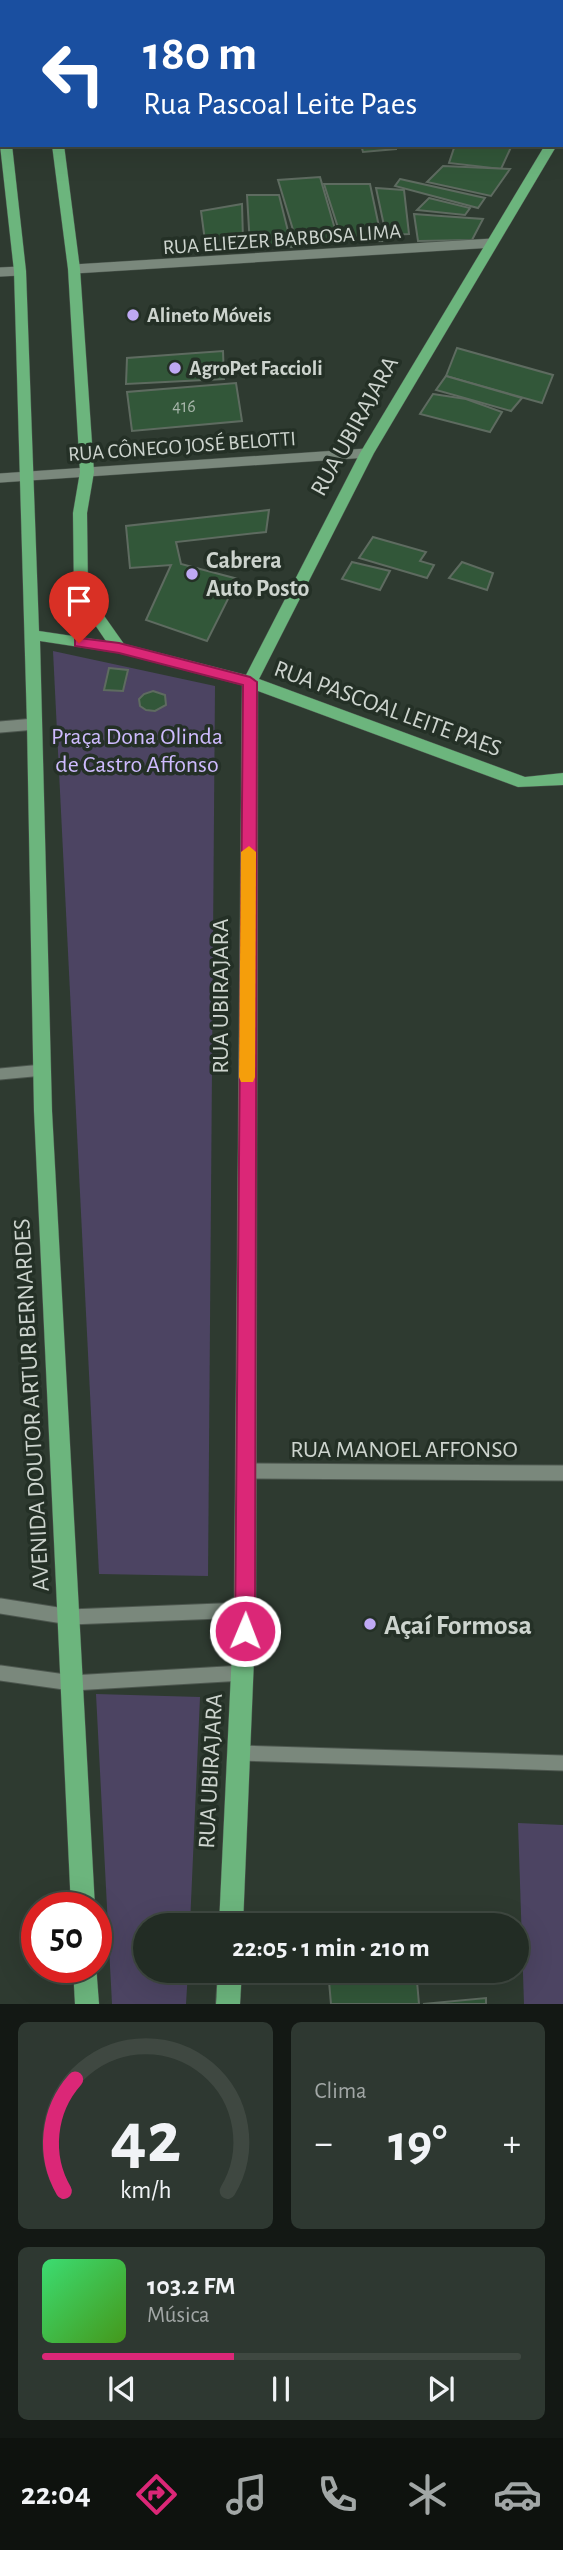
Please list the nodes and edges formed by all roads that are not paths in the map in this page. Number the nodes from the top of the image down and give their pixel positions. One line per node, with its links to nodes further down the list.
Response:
1 (6, 147): 6 (main road, AVENIDA DOUTOR ARTUR BERNARDES)
2 (58, 147): 5 (main road)
3 (550, 147): 4 (main road, RUA UBIRAJARA)
4 (493, 243): 5 (street, RUA ELIEZER BARBOSA LIMA); 8 (main road, RUA UBIRAJARA)
5 (74, 269): 9 (main road)
6 (20, 271): 7 (street); 10 (main road, AVENIDA DOUTOR ARTUR BERNARDES)
7 (0, 272)
8 (366, 453): 9 (street, RUA CÔNEGO JOSÉ BELOTTI); 14 (main road, RUA UBIRAJARA)
9 (88, 472): 10 (street, RUA CÔNEGO JOSÉ BELOTTI); 13 (main road)
10 (26, 476): 11 (street, RUA CÔNEGO JOSÉ BELOTTI); 12 (main road, AVENIDA DOUTOR ARTUR BERNARDES)
11 (0, 478)
12 (33, 635): 13 (main road, RUA PASCOAL LEITE PAES); 15 (main road, AVENIDA DOUTOR ARTUR BERNARDES)
13 (119, 648): 14 (main road, RUA PASCOAL LEITE PAES)
14 (250, 682): 17 (main road, RUA PASCOAL LEITE PAES); 20 (main road, RUA UBIRAJARA)
15 (35, 724): 16 (street); 18 (main road, AVENIDA DOUTOR ARTUR BERNARDES)
16 (0, 727)
17 (563, 779)
18 (43, 1070): 19 (street); 24 (main road, AVENIDA DOUTOR ARTUR BERNARDES)
19 (0, 1074)
20 (244, 1471): 21 (street, RUA MANOEL AFFONSO); 23 (main road, RUA UBIRAJARA)
21 (563, 1473)
22 (0, 1606): 24 (street)
23 (246, 1610): 24 (street); 26 (main road, RUA UBIRAJARA)
24 (70, 1617): 27 (main road, AVENIDA DOUTOR ARTUR BERNARDES)
25 (0, 1673): 27 (street)
26 (243, 1673): 27 (street); 28 (main road, RUA UBIRAJARA)
27 (72, 1683): 30 (main road, AVENIDA DOUTOR ARTUR BERNARDES)
28 (238, 1753): 29 (street); 31 (main road, RUA UBIRAJARA)
29 (563, 1763)
30 (82, 1892)
31 (231, 1913)
32 (86, 1983): 34 (main road)
33 (229, 1983): 35 (main road)
34 (87, 2004)
35 (228, 2004)

